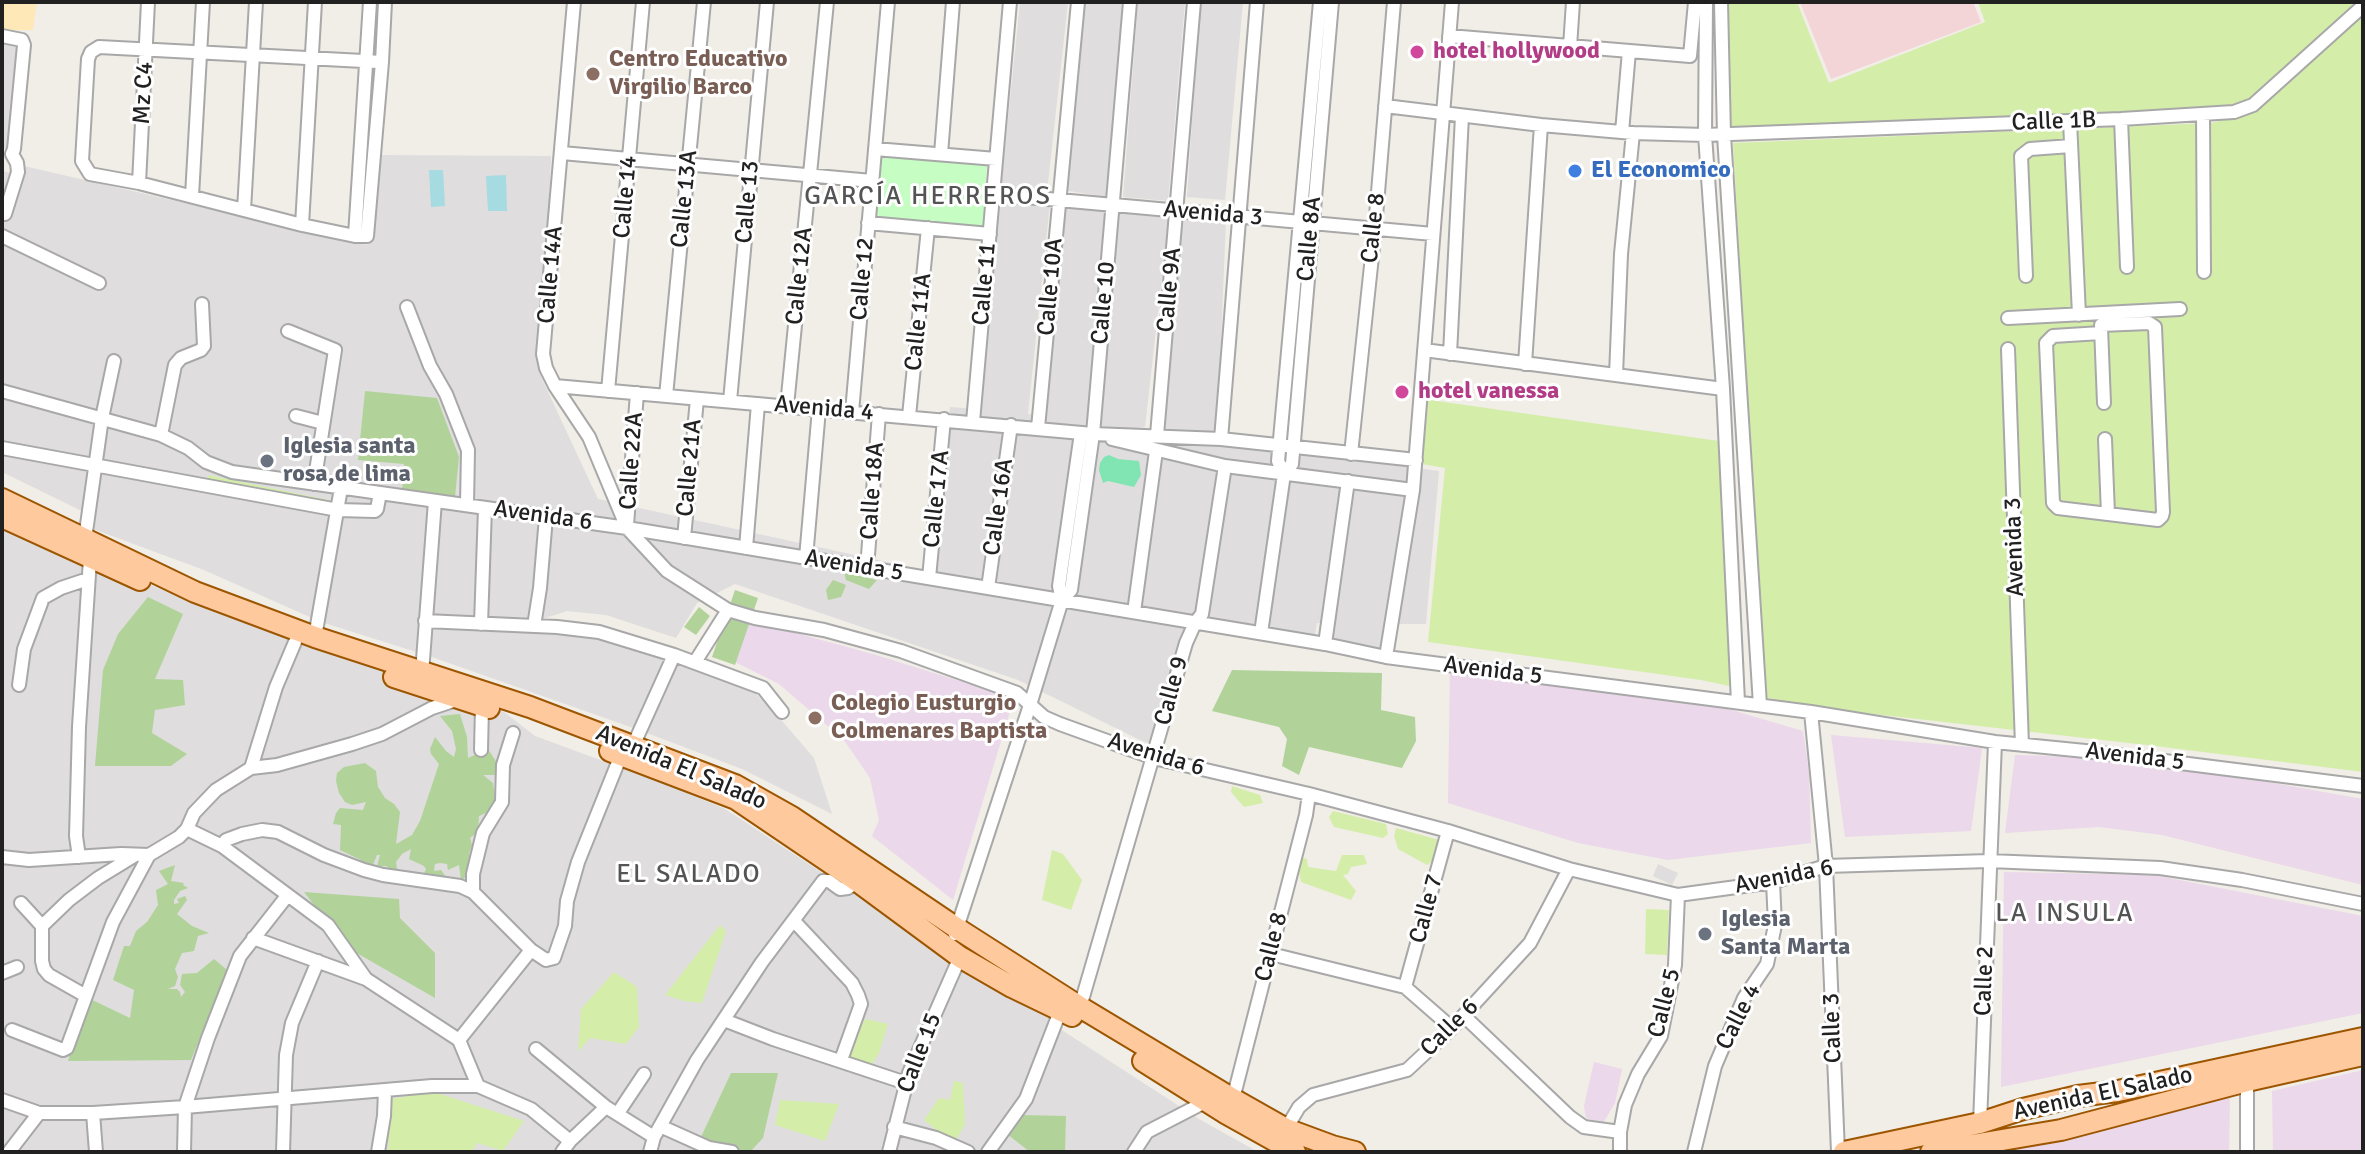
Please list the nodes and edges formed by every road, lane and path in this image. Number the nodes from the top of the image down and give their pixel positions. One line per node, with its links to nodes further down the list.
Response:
1 (148, 2): 31 (street, Mz C4)
2 (203, 2): 33 (street)
3 (256, 2): 34 (street)
4 (315, 2): 35 (street)
5 (370, 2): 36 (street)
6 (385, 2): 37 (street)
7 (574, 2): 50 (street, Calle 14A)
8 (643, 2): 53 (street, Calle 14)
9 (704, 2): 55 (street, Calle 13A)
10 (767, 2): 56 (street, Calle 13)
11 (827, 2): 57 (street, Calle 12A)
12 (888, 2): 49 (street, Calle 12)
13 (953, 2): 52 (street)
14 (1010, 2): 54 (street, Calle 11)
15 (1078, 2): 62 (street, Calle 10A)
16 (1130, 2): 63 (street, Calle 10)
17 (1194, 2): 65 (street, Calle 9A)
18 (1257, 2): 67 (street)
19 (1320, 2): 68 (street, Calle 8A)
20 (1332, 2): 68 (street, Calle 8A)
21 (1394, 2): 38 (street, Calle 8)
22 (1452, 2): 29 (street)
23 (1573, 2): 30 (street)
24 (1695, 2): 32 (street)
25 (1706, 2): 46 (street)
26 (1721, 2): 47 (street)
27 (2363, 6): 40 (street, Calle 1B)
28 (2, 36): 51 (street)
29 (1449, 36): 30 (street); 39 (street)
30 (1570, 47): 32 (street)
31 (147, 50): 33 (street); 59 (street, Mz C4); 59 (street)
32 (1629, 51): 45 (street)
33 (199, 53): 34 (street); 61 (street)
34 (253, 56): 35 (street); 64 (street)
35 (311, 59): 36 (street); 70 (street)
36 (367, 62): 37 (street); 76 (street)
37 (382, 62): 76 (street)
38 (1385, 106): 39 (street, Calle 1B); 72 (street, Calle 8)
39 (1443, 113): 41 (street, Calle 1B); 74 (street)
40 (2203, 115): 42 (street, Calle 1B); 78 (street)
41 (1462, 116): 44 (street, Calle 1B); 90 (street)
42 (2121, 119): 43 (street, Calle 1B); 77 (street)
43 (2070, 121): 47 (street, Calle 1B); 48 (street)
44 (1541, 125): 45 (street, Calle 1B); 92 (street)
45 (1627, 132): 46 (street, Calle 1B); 93 (street)
46 (1705, 135): 47 (street, Calle 1B); 95 (street)
47 (1724, 135): 170 (street)
48 (2071, 146): 79 (street); 84 (street)
49 (875, 149): 52 (street); 58 (street, Calle 12)
50 (562, 153): 53 (street); 94 (street, Calle 14A)
51 (7, 154): 66 (street)
52 (941, 154): 54 (street)
53 (629, 159): 55 (street); 97 (street, Calle 14)
54 (996, 159): 60 (street, Calle 11)
55 (688, 165): 56 (street); 99 (street, Calle 13A)
56 (751, 170): 57 (street); 101 (street, Calle 13)
57 (810, 176): 58 (street); 104 (street, Calle 12A)
58 (872, 181): 69 (street, Calle 12)
59 (139, 183): 61 (street)
60 (993, 194): 62 (street, Avenida 3); 73 (street, Calle 11)
61 (192, 196): 64 (street)
62 (1060, 200): 63 (street, Avenida 3); 115 (street, Calle 10A)
63 (1112, 205): 65 (street, Avenida 3); 116 (street, Calle 10)
64 (244, 210): 70 (street)
65 (1177, 210): 67 (street, Avenida 3); 118 (street, Calle 9A)
66 (5, 214)
67 (1240, 216): 68 (street, Avenida 3); 119 (street)
68 (1305, 222): 72 (street, Avenida 3); 121 (street, Calle 8A)
69 (868, 223): 71 (street); 106 (street, Calle 12)
70 (302, 225): 76 (street)
71 (928, 228): 73 (street); 109 (street, Calle 11A)
72 (1375, 228): 74 (street, Avenida 3); 124 (street, Calle 8)
73 (990, 234): 112 (street, Calle 11)
74 (1433, 234): 89 (street)
75 (2, 236): 80 (street)
76 (355, 236)
77 (2127, 267)
78 (2204, 272)
79 (2026, 276)
80 (99, 283)
81 (202, 304): 117 (street)
82 (407, 307): 138 (street)
83 (2180, 309): 86 (street)
84 (2079, 315): 85 (street); 86 (street)
85 (2008, 318)
86 (2101, 324): 102 (street); 141 (street); 141 (street)
87 (288, 331): 113 (street)
88 (2008, 349): 176 (street, Avenida 3)
89 (1424, 350): 90 (street); 125 (street)
90 (1450, 354): 92 (street)
91 (114, 361): 110 (street)
92 (1525, 364): 93 (street)
93 (1616, 375): 95 (street)
94 (555, 386): 97 (street, Avenida 4); 144 (street, Calle 14A)
95 (1723, 389): 168 (street)
96 (2, 391): 110 (street, Avenida 6)
97 (608, 391): 98 (street, Avenida 4)
98 (637, 393): 99 (street, Avenida 4); 144 (street, Calle 22A)
99 (666, 396): 100 (street, Avenida 4)
100 (697, 399): 101 (street, Avenida 4); 145 (street, Calle 21A)
101 (730, 401): 103 (street, Avenida 4)
102 (2104, 403)
103 (758, 404): 104 (street, Avenida 4); 146 (street)
104 (787, 406): 105 (street, Avenida 4)
105 (819, 409): 106 (street, Avenida 4); 147 (street)
106 (852, 412): 107 (street, Avenida 4)
107 (879, 414): 109 (street, Avenida 4); 149 (street, Calle 18A)
108 (296, 416): 113 (street)
109 (909, 416): 111 (street, Avenida 4)
110 (102, 418): 117 (street, Avenida 6); 127 (street)
111 (944, 419): 112 (street, Avenida 4); 150 (street, Calle 17A)
112 (973, 422): 114 (street, Avenida 4)
113 (323, 423): 131 (street)
114 (1011, 425): 115 (street, Avenida 4); 151 (street, Calle 16A)
115 (1038, 428): 116 (street, Avenida 4)
116 (1087, 433): 118 (street, Avenida 4); 123 (street, Avenida 4); 152 (street, Calle 10)
117 (161, 435): 126 (street, Avenida 6)
118 (1157, 435): 119 (street, Avenida 4)
119 (1221, 439): 121 (street, Avenida 4)
120 (2105, 439): 141 (street)
121 (1286, 446): 124 (street, Avenida 4); 129 (street, Calle 8A)
122 (2, 448): 127 (street)
123 (1156, 451): 128 (street, Avenida 4); 154 (street)
124 (1351, 454): 125 (street, Avenida 4)
125 (1416, 460): 134 (street)
126 (206, 462): 131 (street, Avenida 6); 132 (street)
127 (96, 464): 132 (street); 148 (street)
128 (1225, 466): 129 (street, Avenida 4); 156 (street, Calle 9)
129 (1284, 474): 130 (street, Avenida 4); 159 (street, Calle 8A)
130 (1348, 481): 134 (street, Avenida 4); 161 (street)
131 (314, 484): 133 (street, Avenida 6)
132 (202, 485): 140 (street)
133 (341, 488): 135 (street, Avenida 6); 140 (street)
134 (1413, 490): 163 (street)
135 (380, 493): 137 (street, Avenida 6); 140 (street)
136 (2, 499): 148 (main road, Avenida El Salado)
137 (435, 501): 138 (street, Avenida 6); 155 (street)
138 (467, 505): 139 (street, Avenida 6)
139 (485, 508): 143 (street, Avenida 6); 157 (street)
140 (338, 510): 160 (street)
141 (2108, 514)
142 (2, 517): 148 (main road, Avenida El Salado)
143 (546, 517): 144 (street, Avenida 6); 158 (street)
144 (627, 528): 145 (street, Avenida 5); 153 (street, Avenida 6)
145 (684, 538): 146 (street, Avenida 5)
146 (746, 548): 147 (street, Avenida 5)
147 (806, 558): 149 (street, Avenida 5)
148 (88, 559): 160 (main road, Avenida El Salado); 166 (street); 189 (street)
149 (867, 568): 150 (street, Avenida 5)
150 (929, 578): 151 (street, Avenida 5)
151 (988, 588): 152 (street, Avenida 5)
152 (1062, 600): 154 (street, Avenida 5); 169 (street, Calle 10)
153 (728, 610): 164 (street); 169 (street, Avenida 6)
154 (1134, 612): 156 (street, Avenida 5)
155 (425, 621): 157 (street); 165 (street)
156 (1195, 623): 159 (street, Avenida 5); 179 (street, Calle 9)
157 (481, 624): 158 (street)
158 (534, 626): 162 (street)
159 (1261, 633): 161 (street, Avenida 5)
160 (305, 640): 165 (main road, Avenida El Salado); 167 (main road, Avenida El Salado); 180 (street)
161 (1325, 644): 163 (street, Avenida 5)
162 (674, 655): 164 (street); 178 (street)
163 (1386, 657): 168 (street, Avenida 5)
164 (695, 662): 172 (street)
165 (422, 673): 178 (main road, Avenida El Salado)
166 (19, 685)
167 (459, 699): 171 (main road, Avenida El Salado); 180 (street)
168 (1738, 702): 170 (street, Avenida 5)
169 (1030, 705): 179 (street, Avenida 6); 202 (street, Calle 10)
170 (1760, 705): 173 (street, Avenida 5)
171 (482, 706): 177 (street); 178 (main road, Avenida El Salado)
172 (782, 712)
173 (1811, 712): 175 (street, Avenida 5); 191 (street, Calle 3)
174 (513, 733): 195 (street)
175 (1995, 742): 176 (street, Avenida 5); 190 (street, Calle 2)
176 (2022, 745): 181 (street, Avenida 5)
177 (481, 750)
178 (627, 750): 193 (main road, Avenida El Salado); 202 (main road, Avenida El Salado); 204 (street)
179 (1154, 758): 182 (street, Avenida 6); 213 (street, Calle 9)
180 (251, 768): 183 (street)
181 (2363, 786)
182 (1309, 794): 184 (street, Avenida 6); 206 (street, Calle 8)
183 (187, 829): 185 (street); 186 (street)
184 (1448, 831): 192 (street, Avenida 6); 211 (street, Calle 7)
185 (222, 846): 195 (street); 197 (street)
186 (149, 855): 187 (street); 212 (street)
187 (134, 856): 189 (street); 201 (street)
188 (2, 857): 189 (street)
189 (79, 857)
190 (1989, 861): 191 (street, Avenida 6); 199 (street, Avenida 6); 237 (street, Calle 2)
191 (1826, 866): 194 (street, Avenida 6); 259 (street, Calle 3)
192 (1569, 869): 196 (street, Avenida 6); 214 (street, Calle 6)
193 (857, 881): 200 (street); 205 (main road, Avenida El Salado)
194 (1773, 882): 196 (street, Avenida 6); 258 (street, Calle 4)
195 (473, 892): 204 (street)
196 (1678, 895): 240 (street, Calle 5)
197 (287, 896): 203 (street); 210 (street)
198 (21, 903): 201 (street)
199 (2363, 904)
200 (794, 921): 215 (street); 222 (street)
201 (42, 926): 212 (street)
202 (958, 929): 205 (street, Calle 10); 213 (main road, Avenida El Salado)
203 (253, 938): 207 (street); 232 (street)
204 (531, 950): 219 (street)
205 (954, 952): 213 (main road, Avenida El Salado); 225 (street, Calle 15)
206 (1271, 954): 211 (street); 229 (street, Calle 8)
207 (318, 961): 210 (street); 228 (street)
208 (17, 967): 209 (street)
209 (2, 973)
210 (366, 979): 219 (street)
211 (1405, 987): 216 (street)
212 (86, 996): 217 (street)
213 (1071, 1008): 229 (main road, Avenida El Salado); 231 (main road, Avenida El Salado); 254 (street, Calle 9)
214 (1464, 1016): 216 (street, Calle 6); 240 (street)
215 (724, 1020): 222 (street); 239 (street)
216 (1452, 1028): 242 (street, Calle 6)
217 (12, 1030)
218 (2363, 1038): 237 (main road, Avenida El Salado)
219 (459, 1040): 226 (street)
220 (536, 1049): 233 (street)
221 (2363, 1055): 224 (main road, Avenida El Salado)
222 (841, 1060): 225 (street)
223 (644, 1074): 236 (street)
224 (2247, 1081): 243 (main road, Avenida El Salado); 262 (street)
225 (906, 1083): 238 (street, Calle 15)
226 (478, 1086): 227 (street); 241 (street)
227 (385, 1090): 228 (street); 248 (street)
228 (285, 1099): 232 (street); 247 (street)
229 (1233, 1099): 242 (main road, Avenida El Salado)
230 (2, 1100): 234 (street)
231 (1207, 1101): 242 (main road, Avenida El Salado); 255 (street)
232 (185, 1107): 235 (street); 246 (street)
233 (606, 1107): 236 (street); 241 (street)
234 (39, 1113): 235 (street); 244 (street)
235 (93, 1113): 245 (street)
236 (618, 1113): 239 (street)
237 (1980, 1123): 260 (main road, Avenida El Salado)
238 (894, 1127): 252 (street, Calle 15); 253 (street)
239 (657, 1132): 250 (street); 251 (street)
240 (1620, 1132): 257 (street, Calle 5)
241 (570, 1141): 249 (street)
242 (1289, 1146): 256 (main road, Avenida El Salado)
243 (1961, 1149): 261 (main road, Avenida El Salado)
244 (9, 1152)
245 (96, 1152)
246 (184, 1152)
247 (283, 1152)
248 (378, 1152)
249 (562, 1152)
250 (650, 1152)
251 (732, 1152)
252 (889, 1152)
253 (968, 1152)
254 (988, 1152)
255 (1134, 1152)
256 (1355, 1152)
257 (1620, 1152)
258 (1694, 1152)
259 (1838, 1152)
260 (1844, 1152)
261 (1931, 1152)
262 (2247, 1152)

